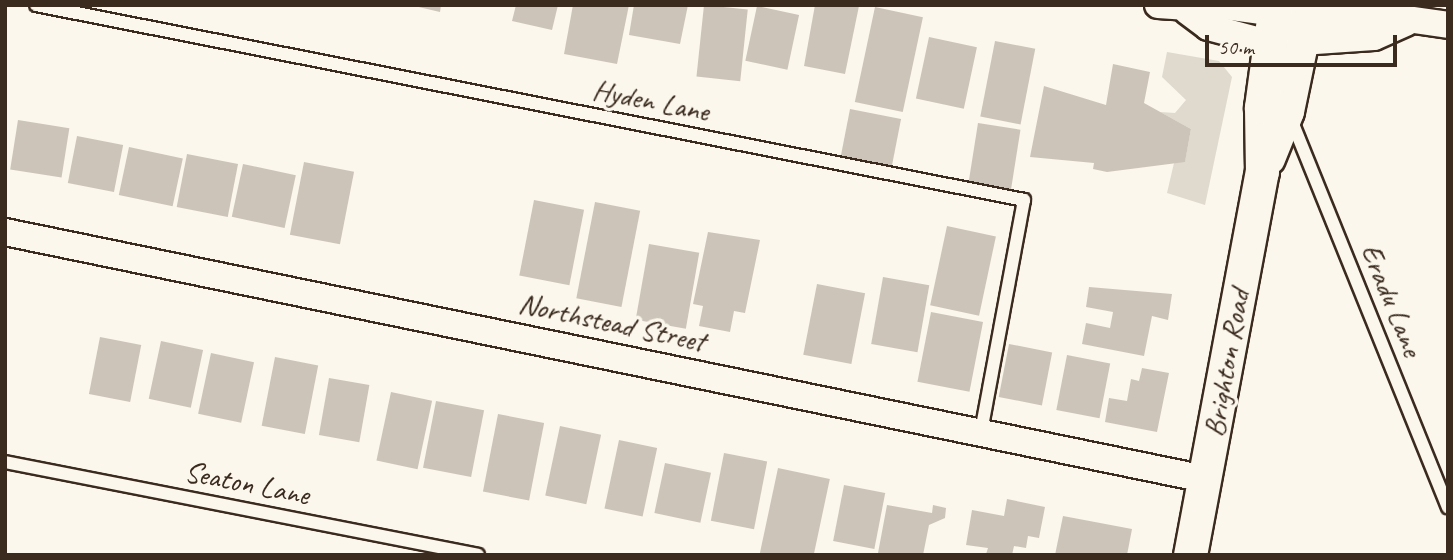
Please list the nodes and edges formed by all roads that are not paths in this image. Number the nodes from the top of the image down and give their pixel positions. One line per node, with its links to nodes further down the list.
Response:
1 (36, 5): 10 (lane, Hyden Lane)
2 (1158, 5): 4 (street)
3 (1216, 5): 4 (street); 5 (street)
4 (1187, 11): 5 (street)
5 (1279, 18): 6 (street); 7 (street, Brighton Road); 8 (street, Brighton Road)
6 (1448, 25)
7 (1287, 111): 8 (street, Brighton Road); 13 (lane, Eradu Lane)
8 (1262, 172): 12 (street, Brighton Road)
9 (5, 232): 10 (street, Northstead Street)
10 (981, 432): 12 (street, Northstead Street)
11 (5, 462): 14 (lane, Seaton Lane)
12 (1205, 479): 15 (street, Brighton Road)
13 (1448, 508)
14 (478, 555)
15 (1190, 555)

